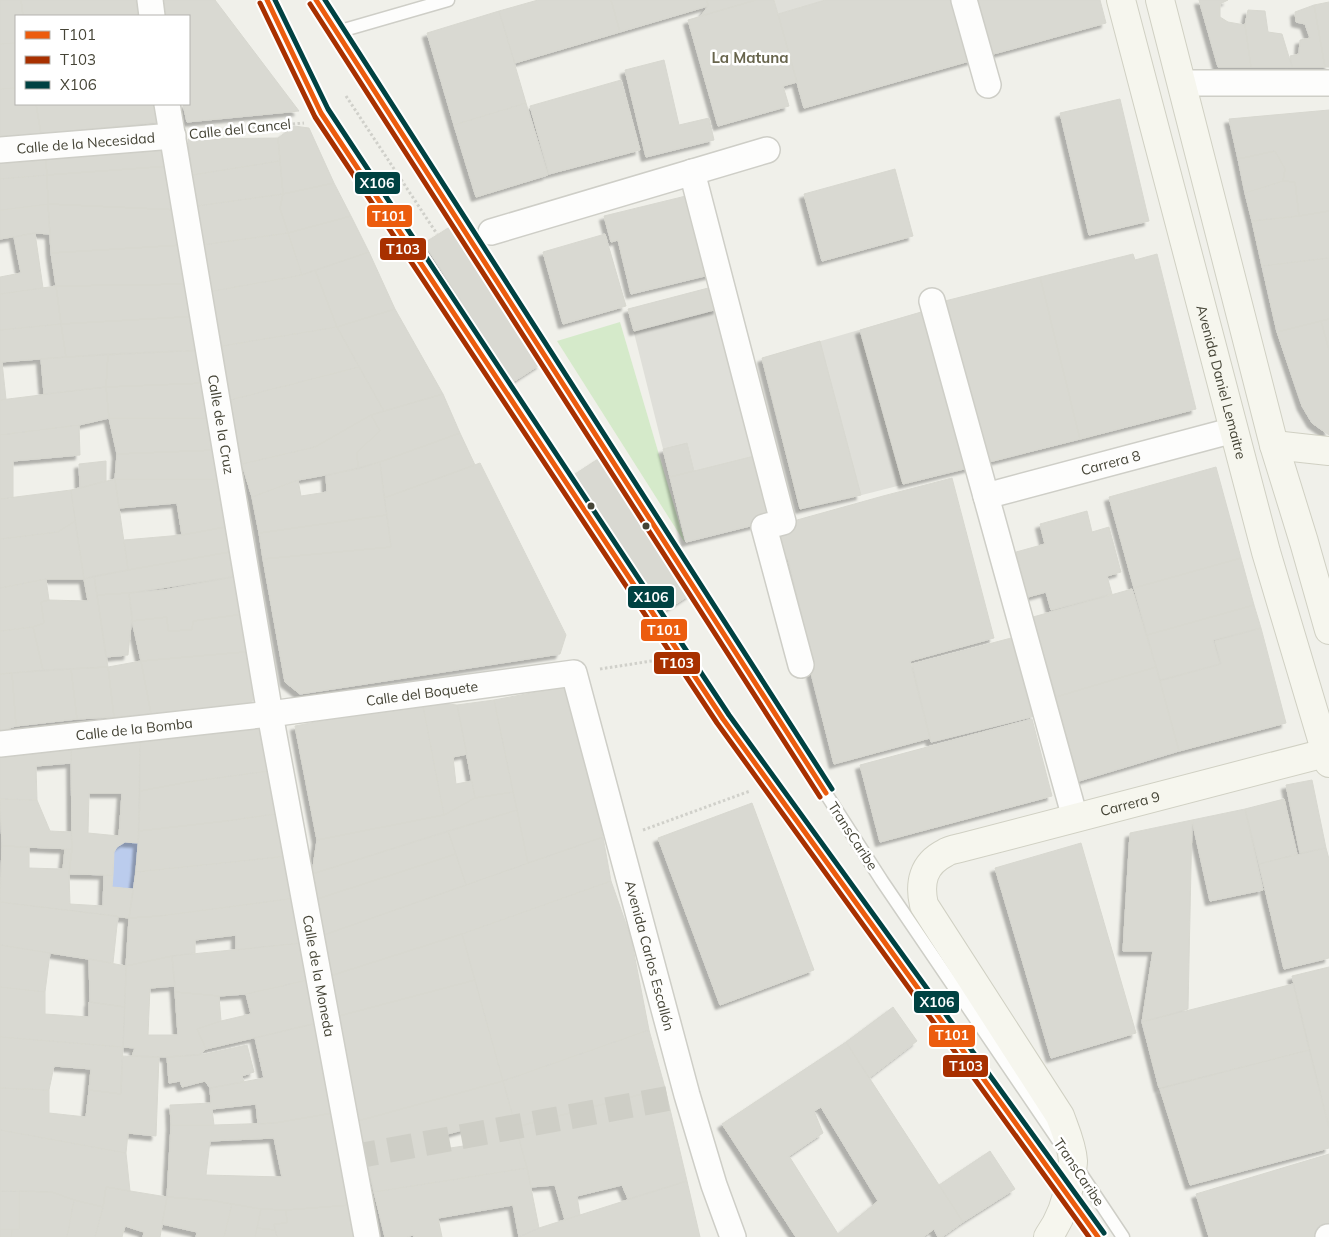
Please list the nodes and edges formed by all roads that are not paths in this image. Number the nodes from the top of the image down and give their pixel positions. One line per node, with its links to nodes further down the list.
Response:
1 (150, 0): 8 (street)
2 (267, 0): 32 (lane, TransCaribe)
3 (316, 0): 9 (lane, TransCaribe)
4 (448, 0): 9 (lane)
5 (964, 0): 12 (street)
6 (1121, 0): 20 (main road, Avenida Daniel Lemaitre)
7 (1160, 0): 10 (main road)
8 (152, 15)
9 (337, 32): 31 (lane, TransCaribe)
10 (1182, 83): 11 (street); 21 (main road)
11 (1329, 83)
12 (988, 85)
13 (167, 105): 14 (street, Calle de la Cruz)
14 (173, 136): 15 (street, Calle de la Necesidad); 27 (street, Calle de la Cruz)
15 (0, 150)
16 (766, 150): 17 (street)
17 (692, 172): 18 (street); 25 (street)
18 (491, 232)
19 (932, 300): 23 (street)
20 (1234, 430): 23 (street, Carrera 8); 29 (main road, Avenida Daniel Lemaitre)
21 (1274, 445): 22 (main road); 24 (main road)
22 (1329, 451)
23 (986, 496): 30 (street)
24 (1329, 630)
25 (801, 664)
26 (574, 673): 27 (street, Calle del Boquete); 34 (street, Avenida Carlos Escallón)
27 (270, 714): 28 (street, Calle de la Bomba); 33 (street, Calle de la Moneda)
28 (0, 744)
29 (1328, 756): 30 (main road, Carrera 9)
30 (1075, 818): 31 (main road, Carrera 9)
31 (1073, 1161): 32 (main road); 37 (lane, TransCaribe)
32 (1068, 1196): 35 (main road); 36 (lane, TransCaribe)
33 (367, 1237)
34 (733, 1237)
35 (1048, 1237)
36 (1098, 1237)
37 (1123, 1237)

